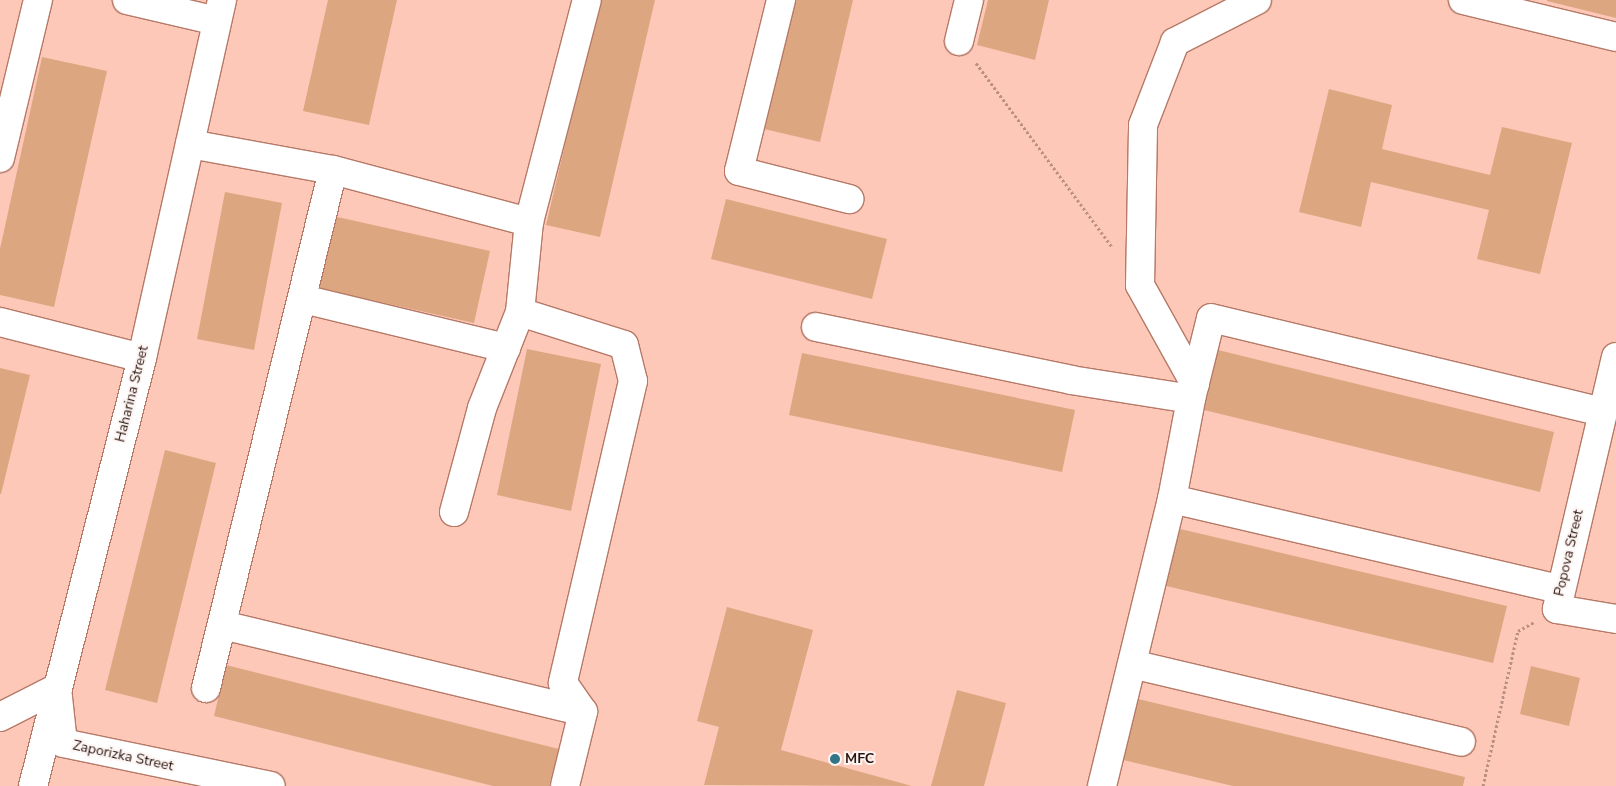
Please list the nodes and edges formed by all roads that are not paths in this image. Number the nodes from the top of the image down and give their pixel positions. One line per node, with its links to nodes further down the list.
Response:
1 (38, 0): 12 (street)
2 (127, 0): 8 (street)
3 (587, 0): 15 (street)
4 (781, 0): 14 (street)
5 (969, 0): 10 (street)
6 (1257, 0): 23 (street)
7 (1463, 0): 9 (street)
8 (220, 11): 11 (street, Haharina Street)
9 (1616, 37)
10 (960, 41)
11 (190, 144): 13 (street); 22 (street, Haharina Street)
12 (0, 158)
13 (333, 170): 15 (street); 16 (street)
14 (849, 199)
15 (529, 222): 17 (street)
16 (303, 299): 20 (street); 29 (street)
17 (520, 312): 20 (street); 33 (street)
18 (0, 322): 22 (street)
19 (816, 328): 23 (street)
20 (506, 348): 26 (street)
21 (1616, 357): 24 (street, Popova Street)
22 (142, 358): 31 (street, Haharina Street)
23 (1193, 391): 24 (street); 25 (street)
24 (1602, 412): 27 (street, Popova Street)
25 (1172, 499): 27 (street); 30 (street)
26 (454, 512)
27 (1558, 599): 28 (street)
28 (1616, 619)
29 (222, 625): 32 (street); 33 (street)
30 (1132, 664): 35 (street); 39 (street)
31 (57, 688): 34 (street); 36 (street, Haharina Street); 37 (street, Zaporizka Street)
32 (206, 688)
33 (583, 712): 38 (street)
34 (0, 717)
35 (1461, 742)
36 (33, 786)
37 (271, 786)
38 (566, 786)
39 (1102, 786)

